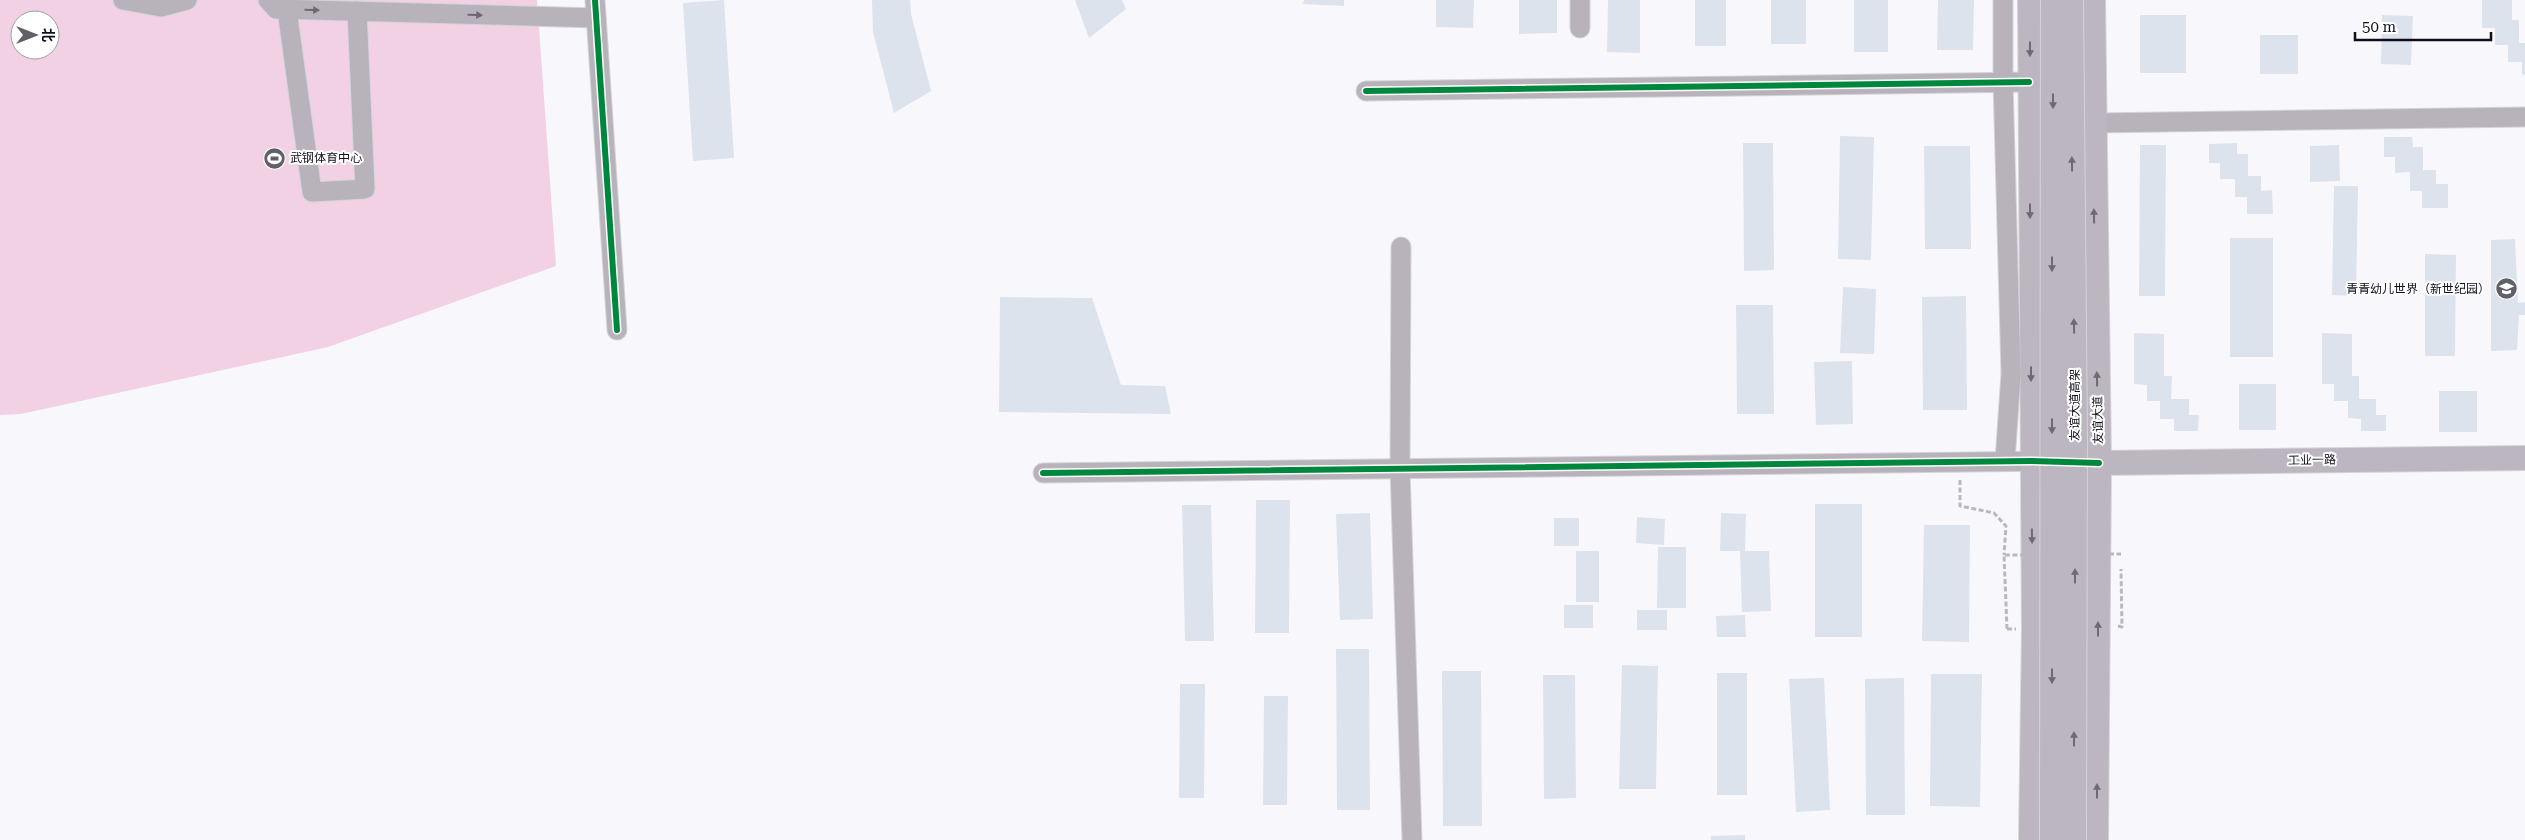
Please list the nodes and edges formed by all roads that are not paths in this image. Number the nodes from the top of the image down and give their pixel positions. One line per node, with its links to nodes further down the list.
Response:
1 (123, 0): 2 (street)
2 (186, 0)
3 (268, 0): 11 (street)
4 (1580, 0): 13 (street)
5 (2003, 0): 14 (street)
6 (2030, 0): 15 (main road, one-way to 15)
7 (2052, 0): 29 (main road, 友谊大道高架, one-way to 29, bridge)
8 (2071, 0): 30 (main road, 友谊大道高架, one-way to 8, bridge)
9 (2093, 0): 18 (main road, 友谊大道)
10 (596, 9): 12 (street, one-way to 10); 20 (street)
11 (287, 10): 12 (street, one-way to 12); 12 (street)
12 (357, 11)
13 (1580, 28)
14 (2003, 81): 15 (street); 16 (street); 23 (street)
15 (2029, 82): 22 (main road, one-way to 22)
16 (1366, 91)
17 (2525, 117): 18 (street)
18 (2093, 123): 24 (main road, 友谊大道, one-way to 18)
19 (1400, 247): 25 (street)
20 (617, 330)
21 (2525, 458): 24 (main road, 工业一路)
22 (2031, 460): 23 (street); 24 (street); 28 (main road, one-way to 28)
23 (2005, 461): 25 (street)
24 (2099, 463): 31 (main road, 友谊大道, one-way to 24)
25 (1400, 469): 26 (street); 27 (street)
26 (1043, 473)
27 (1412, 840)
28 (2031, 840)
29 (2052, 840)
30 (2074, 840)
31 (2096, 840)

